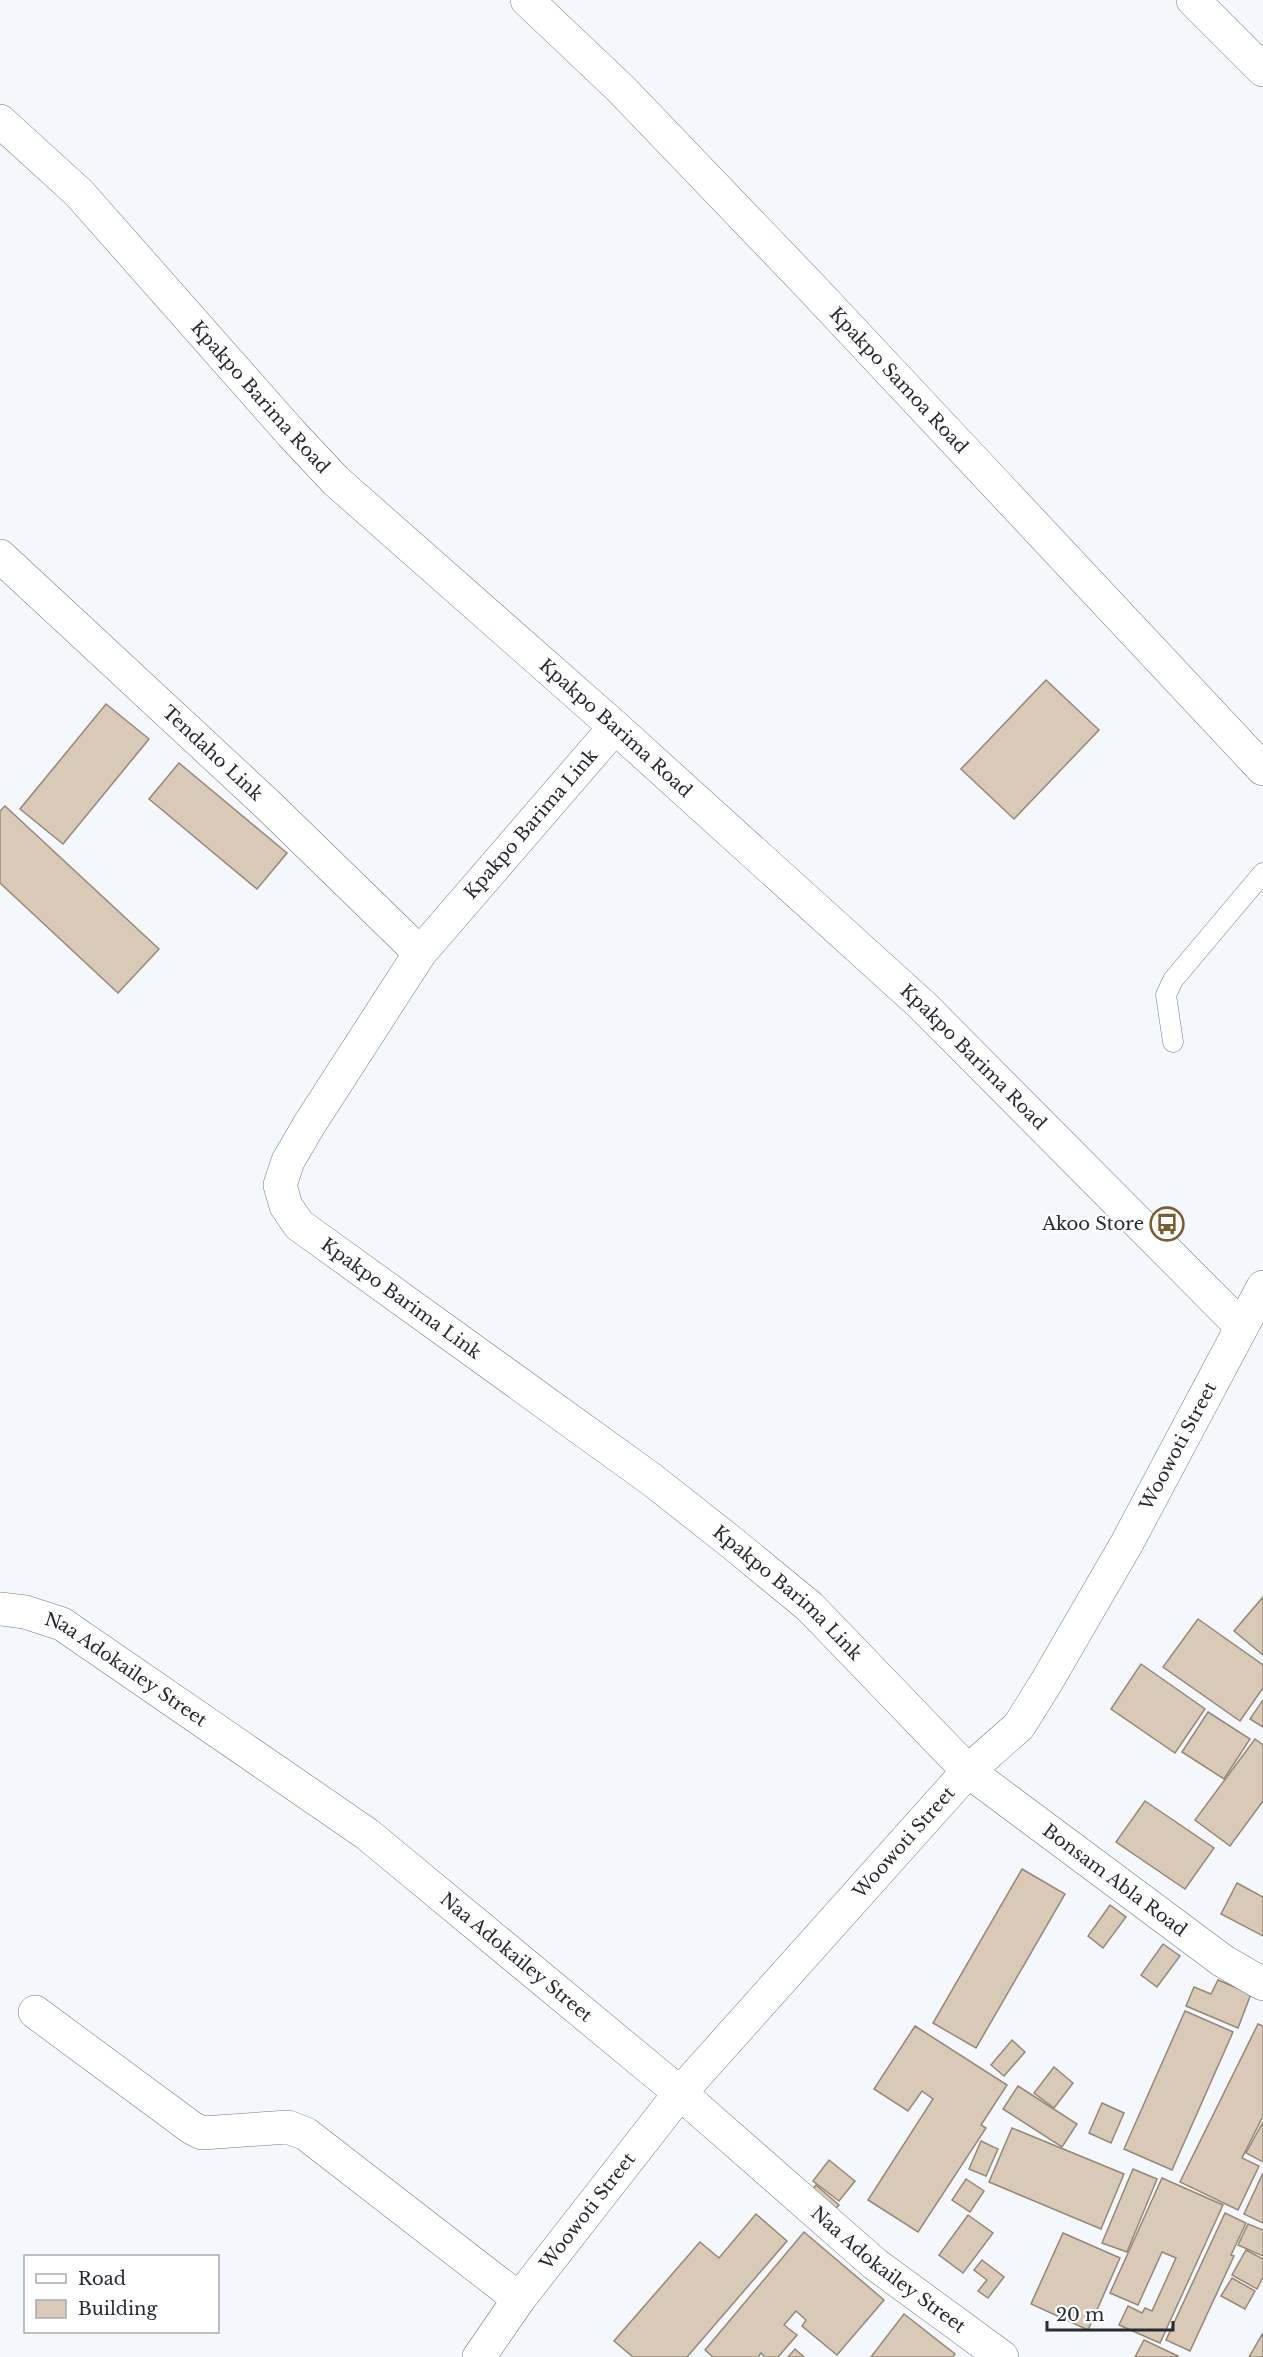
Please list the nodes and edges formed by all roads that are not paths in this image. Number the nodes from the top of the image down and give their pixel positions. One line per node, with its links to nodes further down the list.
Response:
1 (527, 0): 7 (street, Kpakpo Samoa Road)
2 (1193, 0): 3 (street)
3 (1263, 70)
4 (0, 120): 6 (street, Kpakpo Barima Road)
5 (0, 556): 9 (street, Tendaho Link)
6 (615, 727): 9 (street, Kpakpo Barima Link); 12 (street, Kpakpo Barima Road)
7 (1263, 769)
8 (1263, 873): 10 (lane)
9 (420, 952): 14 (street, Kpakpo Barima Link)
10 (1173, 1042)
11 (1263, 1287): 12 (street, Woowoti Street)
12 (1241, 1326): 14 (street, Woowoti Street)
13 (0, 1609): 17 (street, Naa Adokailey Street)
14 (968, 1771): 15 (street, Bonsam Abla Road); 17 (street, Woowoti Street)
15 (1263, 1984)
16 (35, 2012): 18 (street)
17 (680, 2093): 18 (street, Woowoti Street); 20 (street, Naa Adokailey Street)
18 (519, 2299): 19 (street, Woowoti Street)
19 (479, 2357)
20 (1002, 2357)

